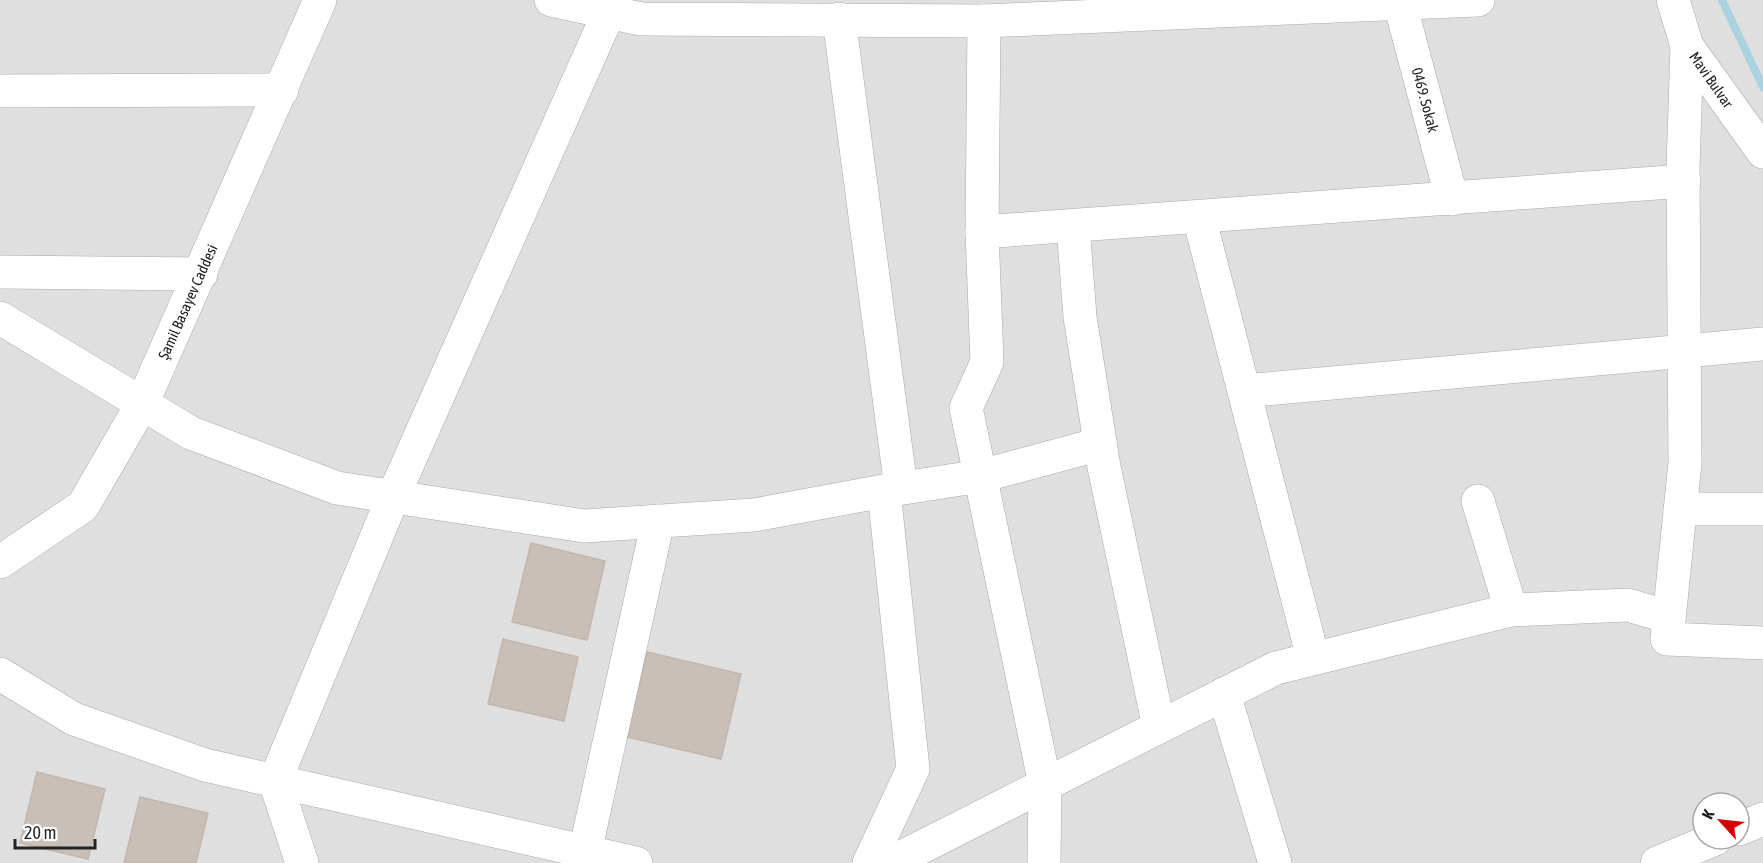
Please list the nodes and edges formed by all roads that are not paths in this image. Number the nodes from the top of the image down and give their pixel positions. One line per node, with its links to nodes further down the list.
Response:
1 (320, 0): 10 (street, Şamil Basayev Caddesi)
2 (551, 0): 6 (street)
3 (1478, 0): 5 (street)
4 (1673, 0): 9 (street, Mavi Bulvar)
5 (1400, 2): 8 (street); 14 (street, 0469. Sokak)
6 (601, 7): 7 (street); 28 (street)
7 (839, 19): 8 (street); 27 (street)
8 (984, 21): 17 (street)
9 (1687, 46): 12 (street, Mavi Bulvar); 13 (street)
10 (282, 90): 11 (street); 19 (street, Şamil Basayev Caddesi)
11 (0, 91)
12 (1763, 152)
13 (1684, 181): 14 (street); 22 (street)
14 (1452, 199): 15 (street)
15 (1199, 217): 16 (street); 23 (street)
16 (1073, 226): 17 (street); 25 (street)
17 (982, 232): 26 (street)
18 (0, 272): 19 (street)
19 (201, 274): 24 (street, Şamil Basayev Caddesi)
20 (0, 318): 24 (street)
21 (1763, 344): 22 (street)
22 (1684, 352): 23 (street); 30 (street)
23 (1244, 392): 37 (street)
24 (142, 404): 28 (street); 33 (street, Şamil Basayev Caddesi)
25 (1100, 444): 26 (street); 40 (street)
26 (981, 476): 27 (street); 42 (street)
27 (892, 489): 32 (street); 47 (street)
28 (393, 497): 32 (street); 41 (street)
29 (1478, 501): 34 (street)
30 (1680, 509): 31 (street); 35 (street)
31 (1763, 509)
32 (658, 521): 44 (street)
33 (0, 562)
34 (1511, 610): 35 (street); 37 (street)
35 (1670, 617): 36 (street)
36 (1763, 643)
37 (1313, 658): 39 (street)
38 (0, 674): 41 (street)
39 (1224, 694): 40 (street); 50 (street)
40 (1159, 727): 42 (street)
41 (275, 781): 44 (street); 45 (street)
42 (1045, 784): 48 (street); 49 (street)
43 (1691, 849): 51 (street)
44 (569, 854): 46 (street)
45 (302, 863)
46 (636, 863)
47 (869, 863)
48 (890, 863)
49 (1044, 863)
50 (1275, 863)
51 (1657, 863)

